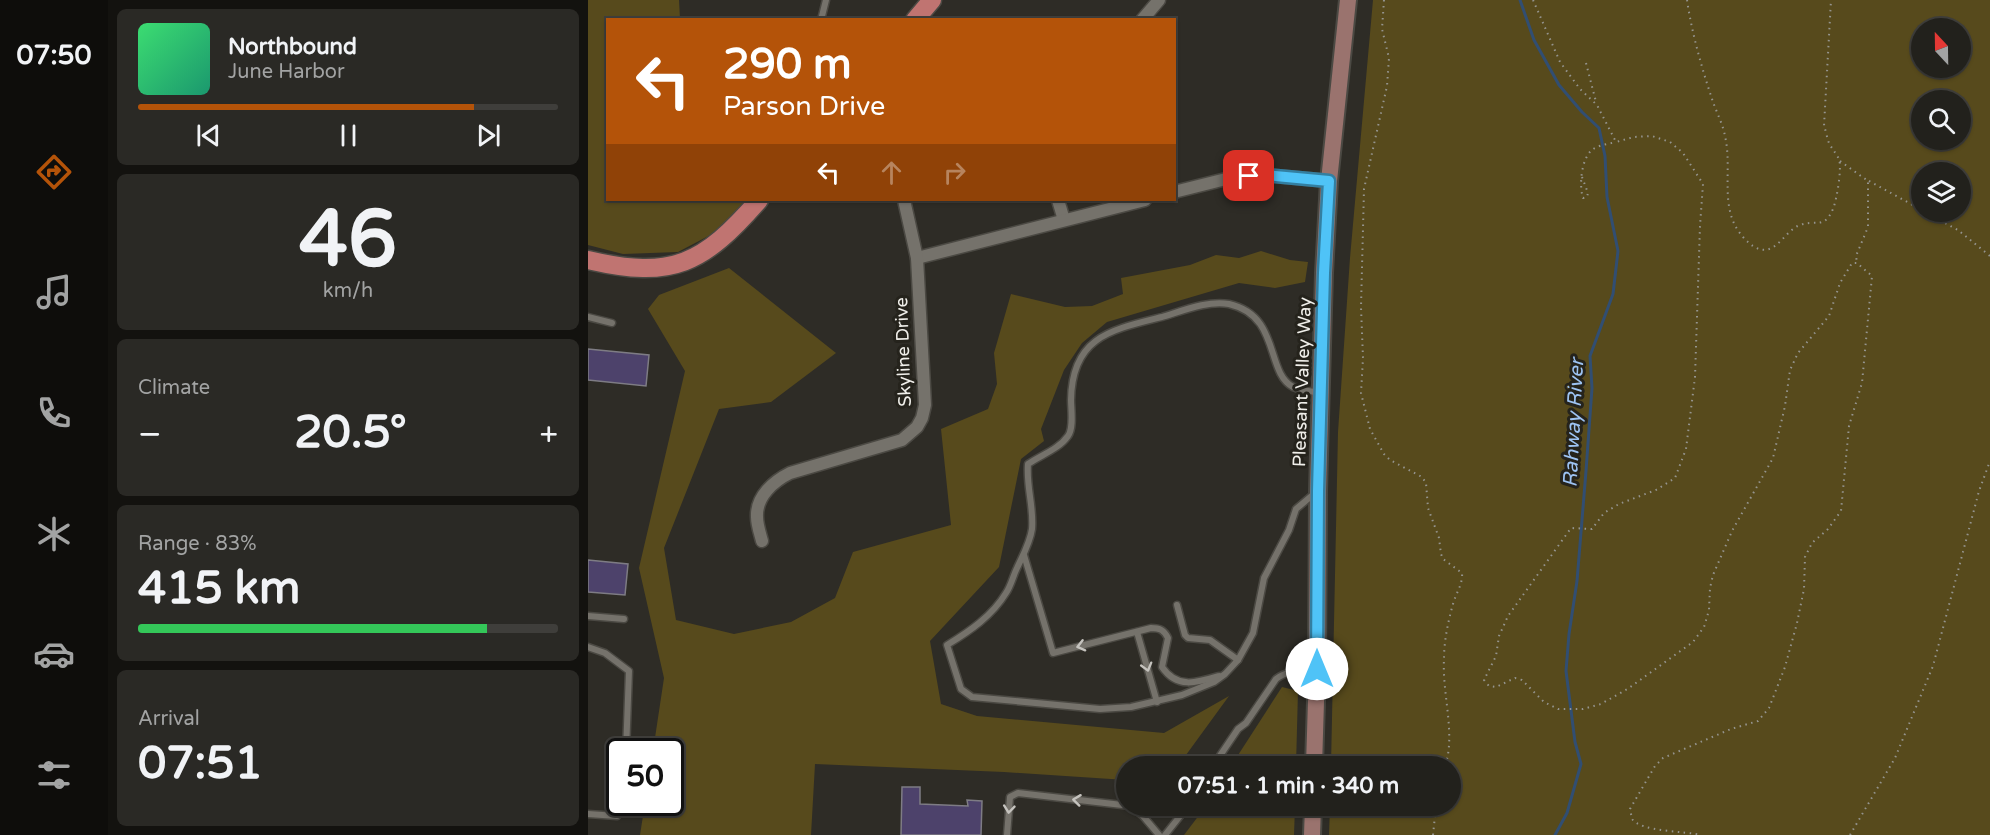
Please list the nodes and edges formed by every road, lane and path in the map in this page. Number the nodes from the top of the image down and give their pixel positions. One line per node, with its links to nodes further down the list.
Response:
1 (825, 0): 8 (lane)
2 (1159, 0): 9 (street)
3 (1348, 0): 15 (main road, Pleasant Valley Way)
4 (1384, 0): 48 (path)
5 (1533, 0): 11 (path)
6 (1687, 0): 13 (path)
7 (1831, 0): 13 (path)
8 (821, 18)
9 (1144, 18)
10 (1586, 63): 11 (path)
11 (1597, 105): 12 (path)
12 (1616, 142): 14 (path); 28 (path)
13 (1840, 161): 16 (path)
14 (1582, 177): 14 (path)
15 (1329, 181): 17 (street); 31 (main road, Pleasant Valley Way)
16 (1868, 181): 22 (path); 28 (path)
17 (1176, 192)
18 (758, 201): 27 (main road)
19 (904, 201): 26 (street, Skyline Drive)
20 (1058, 201): 23 (street)
21 (1141, 201): 23 (street)
22 (1911, 204)
23 (1064, 220): 26 (street)
24 (1943, 222): 25 (path)
25 (1990, 256)
26 (917, 258): 34 (street, Skyline Drive)
27 (588, 260)
28 (1857, 263): 59 (path)
29 (588, 317): 30 (lane)
30 (612, 323)
31 (1321, 393): 33 (main road, Pleasant Valley Way); 35 (lane)
32 (1990, 461): 60 (path)
33 (1318, 491): 41 (lane); 42 (main road, Pleasant Valley Way)
34 (762, 541)
35 (1024, 555): 39 (lane, one-way to 35); 44 (lane)
36 (1177, 605): 41 (lane)
37 (588, 616): 38 (lane)
38 (624, 619)
39 (1137, 632): 43 (lane); 44 (lane, one-way to 44)
40 (588, 647): 45 (lane)
41 (1238, 660): 43 (lane)
42 (1317, 669): 46 (lane); 47 (main road, Pleasant Valley Way)
43 (1225, 674): 44 (lane)
44 (1157, 702)
45 (627, 738)
46 (1220, 756)
47 (1314, 756)
48 (1447, 756)
49 (588, 814): 50 (lane)
50 (606, 815)
51 (1180, 816): 56 (lane)
52 (1313, 816): 57 (main road)
53 (1435, 816): 58 (path)
54 (1006, 835): 55 (lane, one-way to 54)
55 (1158, 835)
56 (1165, 835)
57 (1312, 835)
58 (1432, 835)
59 (1701, 835)
60 (1850, 835)

